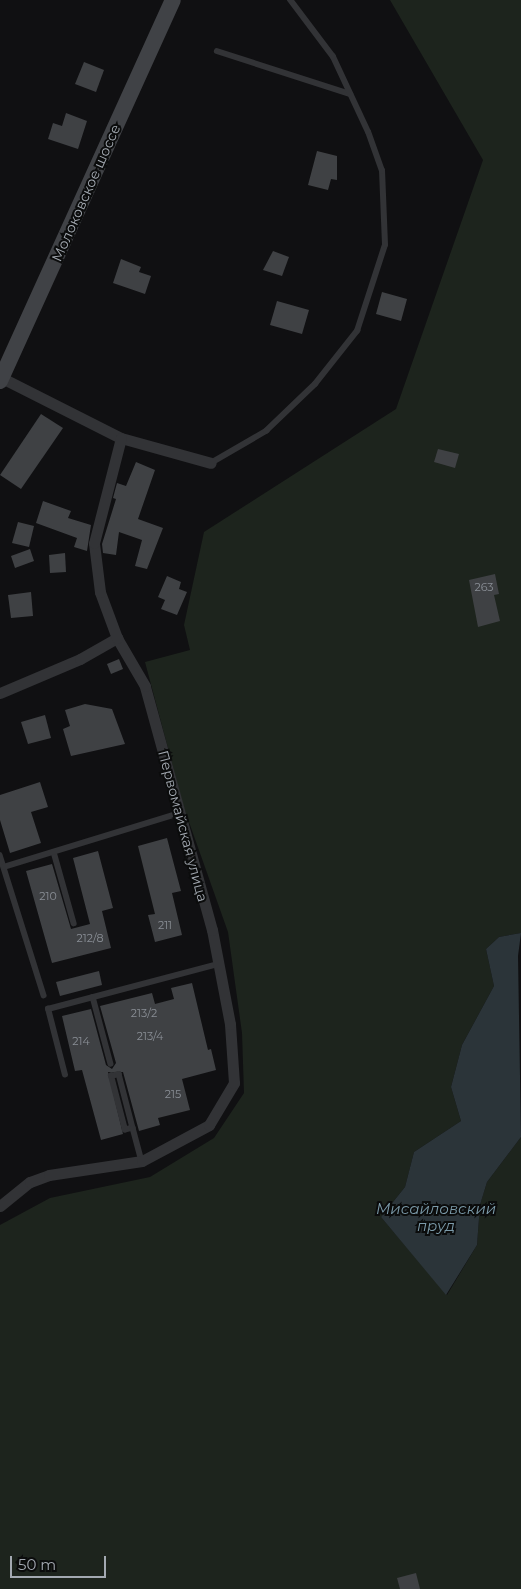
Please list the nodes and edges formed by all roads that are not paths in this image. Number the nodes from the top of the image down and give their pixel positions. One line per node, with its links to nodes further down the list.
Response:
1 (290, 0): 4 (lane)
2 (173, 1): 5 (main road, Молоковское шоссе)
3 (217, 51): 4 (lane)
4 (350, 94): 7 (lane)
5 (1, 380): 6 (street)
6 (121, 438): 7 (street); 8 (street, Первомайская улица)
7 (211, 463)
8 (116, 638): 9 (street); 10 (street, Первомайская улица)
9 (0, 693)
10 (179, 813): 11 (lane); 15 (street, Первомайская улица)
11 (54, 852): 13 (lane); 14 (lane)
12 (0, 855): 13 (lane)
13 (4, 868): 16 (lane)
14 (74, 923)
15 (218, 964): 17 (lane); 21 (street, Первомайская улица)
16 (44, 995)
17 (93, 997): 18 (lane); 19 (lane)
18 (111, 1064)
19 (65, 1075)
20 (133, 1128): 20 (lane); 21 (lane)
21 (142, 1161): 22 (street, Первомайская улица)
22 (0, 1206)

